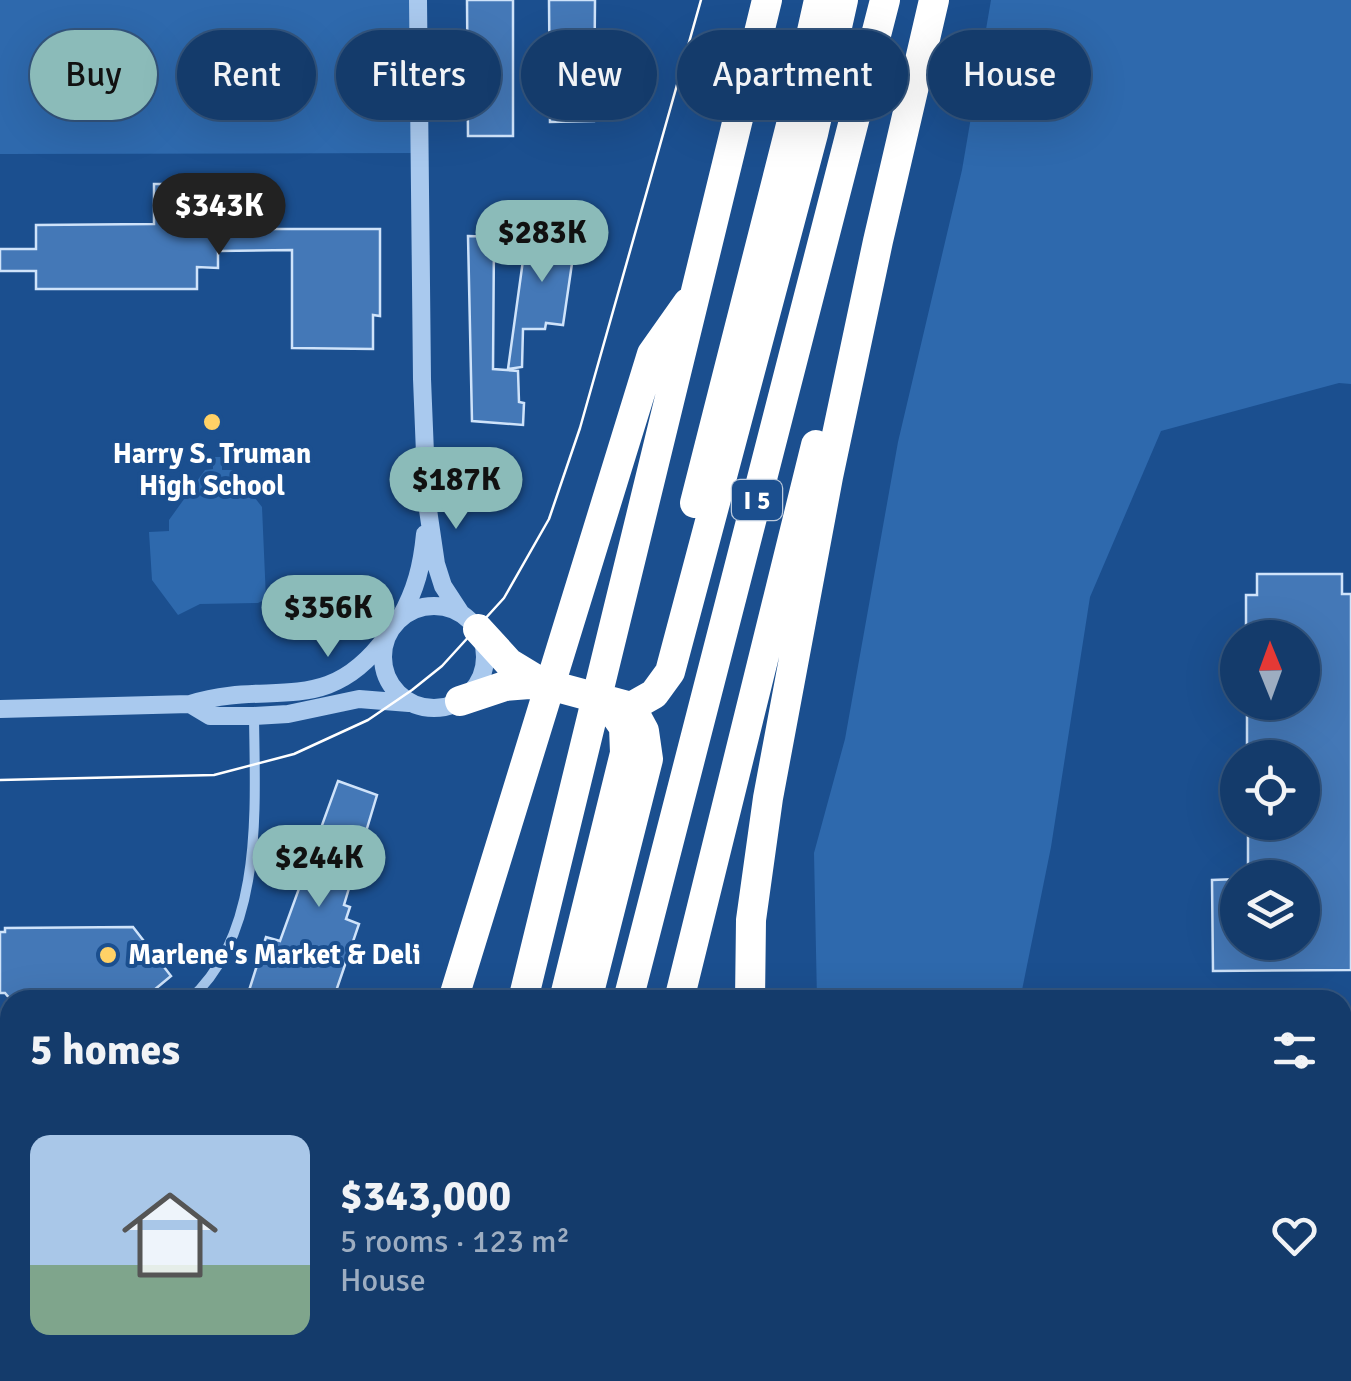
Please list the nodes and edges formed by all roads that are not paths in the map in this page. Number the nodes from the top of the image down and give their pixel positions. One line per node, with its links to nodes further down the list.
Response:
1 (418, 0): 9 (street)
2 (768, 0): 8 (highway)
3 (819, 0): 10 (highway)
4 (843, 0): 10 (highway)
5 (885, 0): 27 (highway, I 5)
6 (934, 0): 7 (highway)
7 (878, 241): 28 (highway); 29 (highway)
8 (698, 289): 23 (highway); 24 (highway)
9 (427, 503): 11 (street); 12 (street)
10 (680, 600): 16 (highway)
11 (400, 618): 12 (street); 13 (street)
12 (469, 621): 14 (highway); 15 (street)
13 (387, 636): 17 (street); 18 (street)
14 (507, 674): 15 (highway); 16 (highway, bridge)
15 (460, 701): 18 (street)
16 (618, 703): 21 (highway)
17 (190, 704): 19 (street); 20 (street)
18 (415, 704): 20 (street)
19 (0, 709)
20 (254, 716): 22 (street)
21 (620, 824): 25 (highway); 26 (highway)
22 (199, 990)
23 (456, 990)
24 (525, 990)
25 (567, 990)
26 (589, 990)
27 (631, 990)
28 (680, 990)
29 (750, 990)

